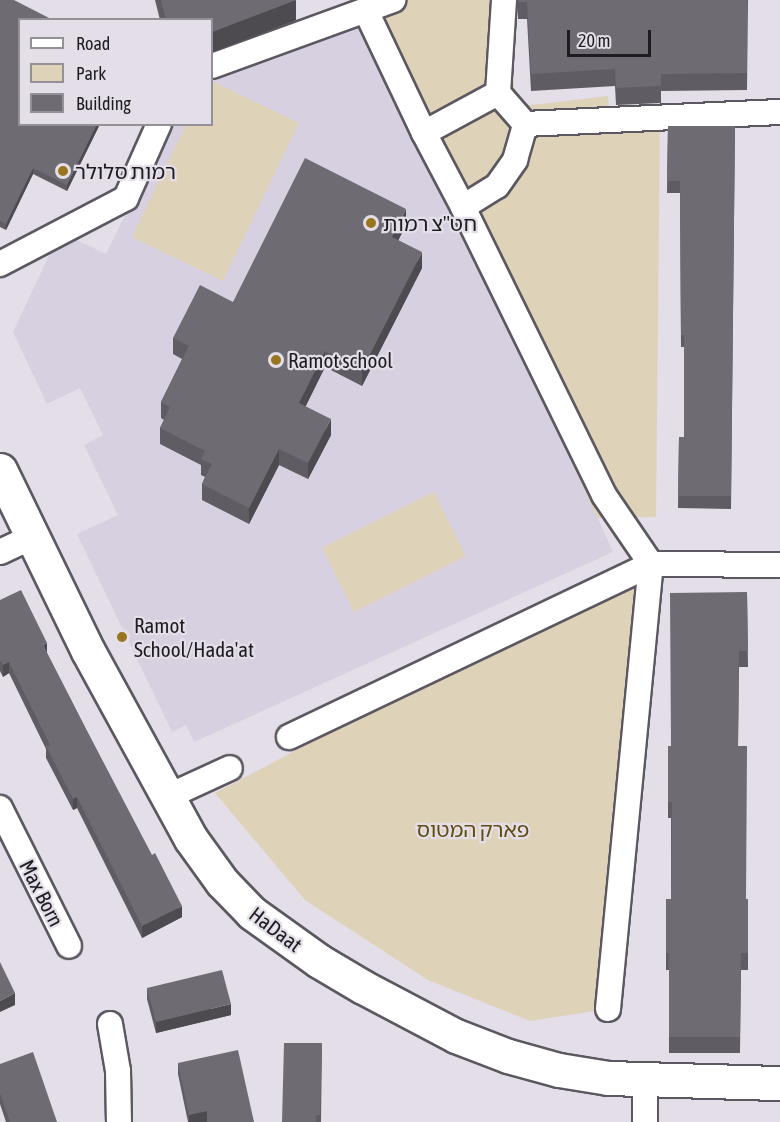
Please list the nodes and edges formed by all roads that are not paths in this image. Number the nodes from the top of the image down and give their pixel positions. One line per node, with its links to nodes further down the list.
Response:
1 (393, 0): 3 (street)
2 (504, 0): 5 (street)
3 (366, 12): 4 (street); 9 (street)
4 (213, 66)
5 (498, 93): 7 (street); 9 (street)
6 (780, 112): 7 (street)
7 (525, 124): 10 (street)
8 (158, 126): 11 (street)
9 (424, 133): 10 (street)
10 (463, 207): 15 (street)
11 (0, 264)
12 (0, 470): 13 (street, HaDaat)
13 (32, 537): 14 (street); 19 (street, HaDaat)
14 (0, 552)
15 (661, 563): 16 (street); 17 (street); 22 (street)
16 (780, 565)
17 (289, 737)
18 (230, 768): 19 (street)
19 (167, 797): 24 (street, HaDaat)
20 (0, 808): 21 (street, Max Born)
21 (69, 946)
22 (609, 1009)
23 (110, 1024): 26 (street)
24 (645, 1080): 25 (street, HaDaat); 27 (street)
25 (780, 1083)
26 (119, 1122)
27 (645, 1122)

